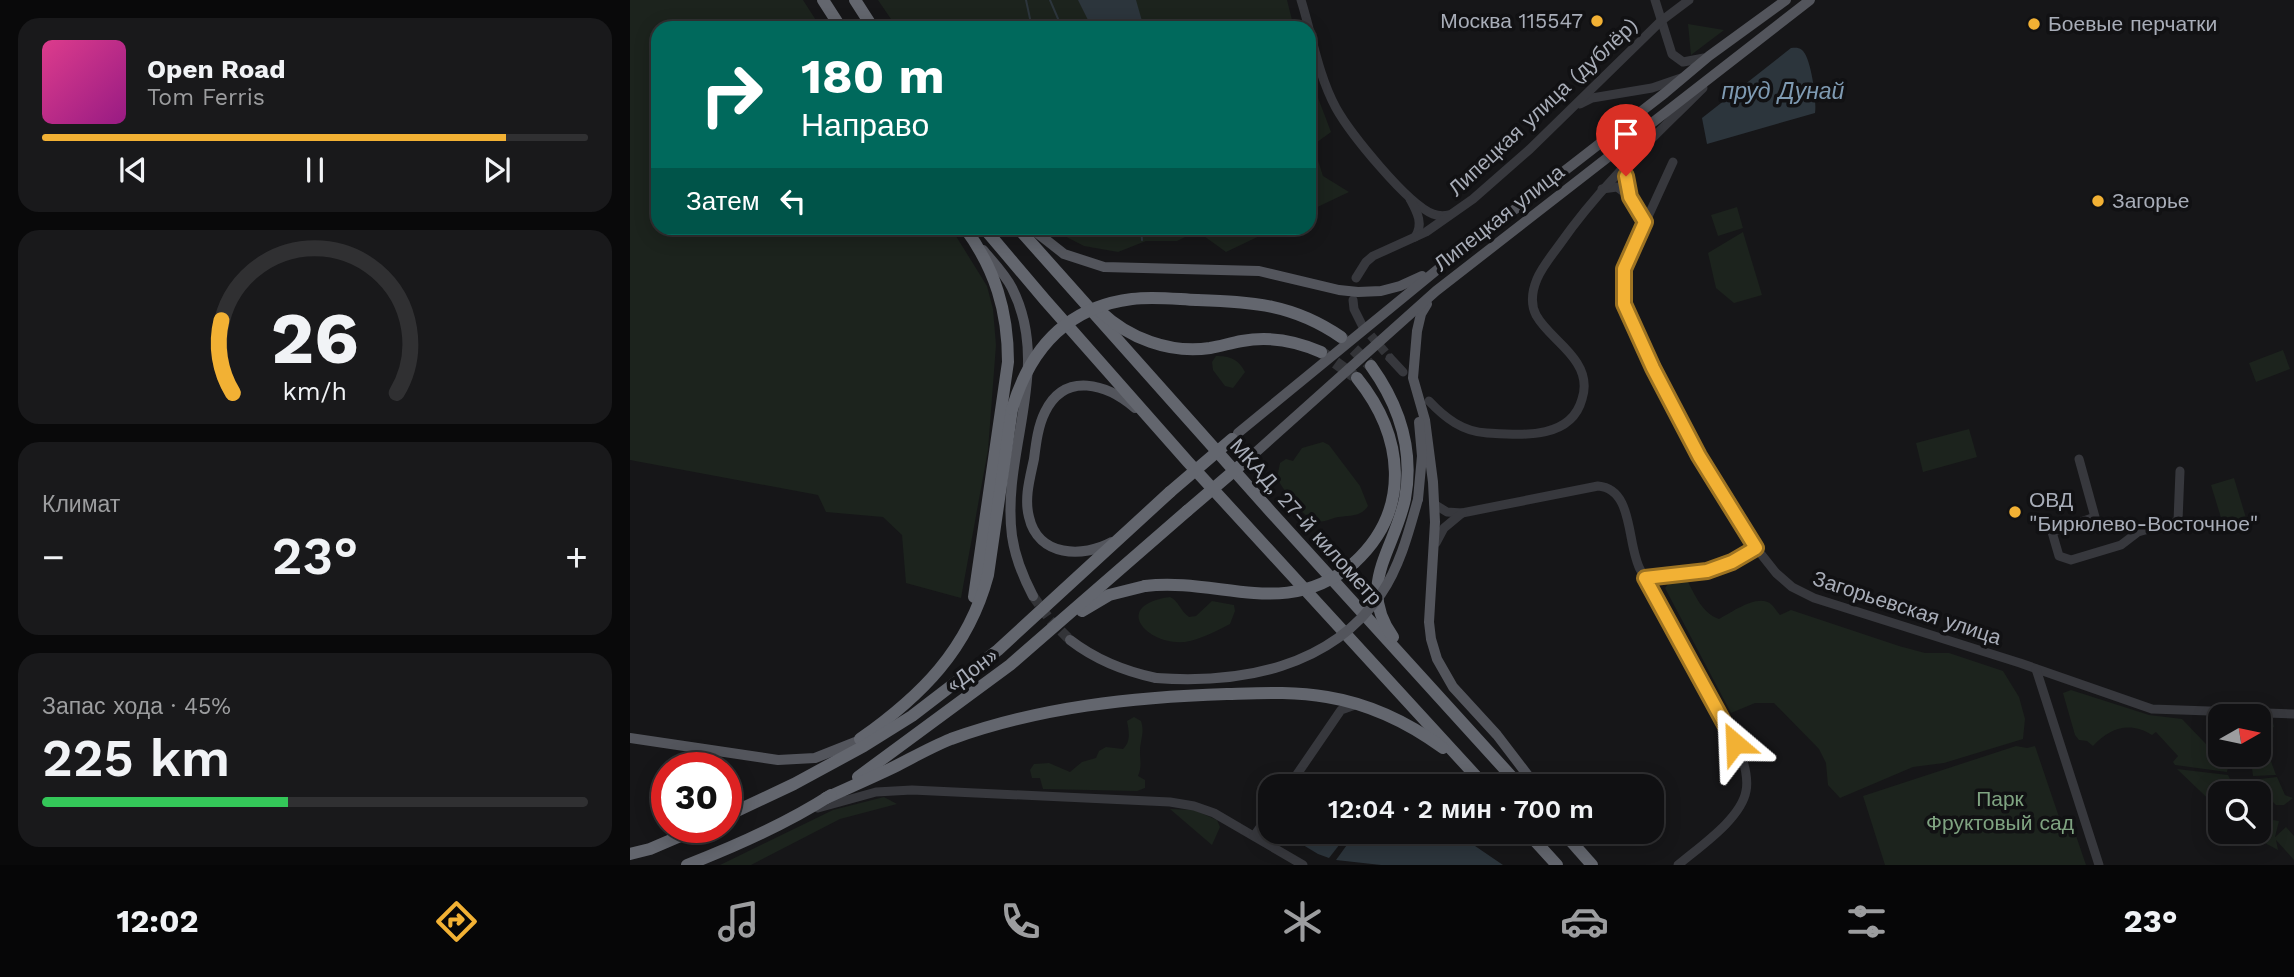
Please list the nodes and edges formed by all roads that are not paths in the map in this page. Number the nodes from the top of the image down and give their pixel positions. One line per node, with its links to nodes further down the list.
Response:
1 (823, 0): 8 (highway)
2 (855, 0): 9 (highway)
3 (1301, 0): 10 (street)
4 (1655, 0): 11 (street)
5 (1689, 0): 11 (street, Липецкая улица (дублёр))
6 (1786, 0): 13 (main road, Липецкая улица)
7 (1810, 0): 14 (main road, Липецкая улица)
8 (835, 21)
9 (868, 21)
10 (1307, 21)
11 (1661, 21): 13 (street); 16 (street, Липецкая улица (дублёр))
12 (1316, 52): 20 (street)
13 (1709, 57): 15 (main road, Липецкая улица)
14 (1725, 66): 17 (street); 33 (main road, Липецкая улица)
15 (1685, 76): 16 (street); 31 (main road, Липецкая улица)
16 (1562, 118): 22 (street, Липецкая улица (дублёр))
17 (1633, 157): 19 (street); 21 (street)
18 (1673, 162): 23 (street, Загорьевская улица)
19 (1602, 189): 21 (street); 42 (street)
20 (1408, 194): 22 (street); 28 (street)
21 (1630, 197): 23 (street)
22 (1453, 215): 28 (street, Липецкая улица (дублёр))
23 (1645, 222): 52 (street, Загорьевская улица)
24 (970, 235): 29 (highway)
25 (990, 235): 43 (highway)
26 (1024, 235): 30 (highway)
27 (1038, 235): 31 (main road)
28 (1414, 239): 32 (street, Липецкая улица (дублёр))
29 (974, 240): 54 (main road); 57 (highway)
30 (1041, 255): 37 (highway); 59 (highway, МКАД, 27-й километр)
31 (1443, 264): 44 (main road, Липецкая улица)
32 (1356, 278)
33 (1436, 291): 40 (main road); 45 (main road, Липецкая улица)
34 (1353, 300): 35 (street)
35 (1362, 325)
36 (1341, 337): 57 (highway, bridge)
37 (1321, 352)
38 (1391, 358): 40 (street)
39 (1371, 366): 59 (highway)
40 (1408, 375): 48 (main road); 56 (main road, bridge)
41 (1357, 378): 55 (highway, bridge)
42 (1429, 401)
43 (1157, 426): 50 (main road); 65 (highway)
44 (1235, 436): 50 (highway, «Дон», bridge)
45 (1252, 455): 55 (highway, «Дон», bridge)
46 (2080, 459): 47 (street)
47 (2180, 471)
48 (1434, 504): 49 (street); 51 (main road)
49 (1462, 513): 51 (street); 53 (street)
50 (1118, 538): 69 (highway, «Дон»)
51 (1434, 548): 68 (main road)
52 (1756, 548): 53 (street); 58 (street, Загорьевская улица)
53 (1645, 578): 83 (street)
54 (1033, 596)
55 (1052, 629): 70 (highway, «Дон»)
56 (1070, 640)
57 (952, 653): 63 (highway)
58 (2036, 669): 61 (street, Загорьевская улица); 84 (street)
59 (1419, 675): 67 (highway, МКАД, 27-й километр)
60 (1358, 704): 64 (street); 66 (highway); 70 (highway)
61 (2294, 714)
62 (630, 738): 63 (main road)
63 (858, 741): 69 (highway)
64 (1297, 774)
65 (1474, 774)
66 (1474, 774)
67 (1509, 774)
68 (1527, 774)
69 (799, 781): 71 (highway, «Дон»)
70 (826, 798): 72 (highway, «Дон»)
71 (742, 808)
72 (784, 822): 74 (street); 79 (highway, «Дон»)
73 (1258, 830): 74 (street)
74 (1254, 836): 80 (street)
75 (664, 843): 78 (highway)
76 (1538, 844): 81 (highway)
77 (1574, 844): 82 (highway)
78 (630, 854)
79 (687, 865)
80 (1303, 865)
81 (1557, 865)
82 (1592, 865)
83 (1678, 865)
84 (2099, 865)

